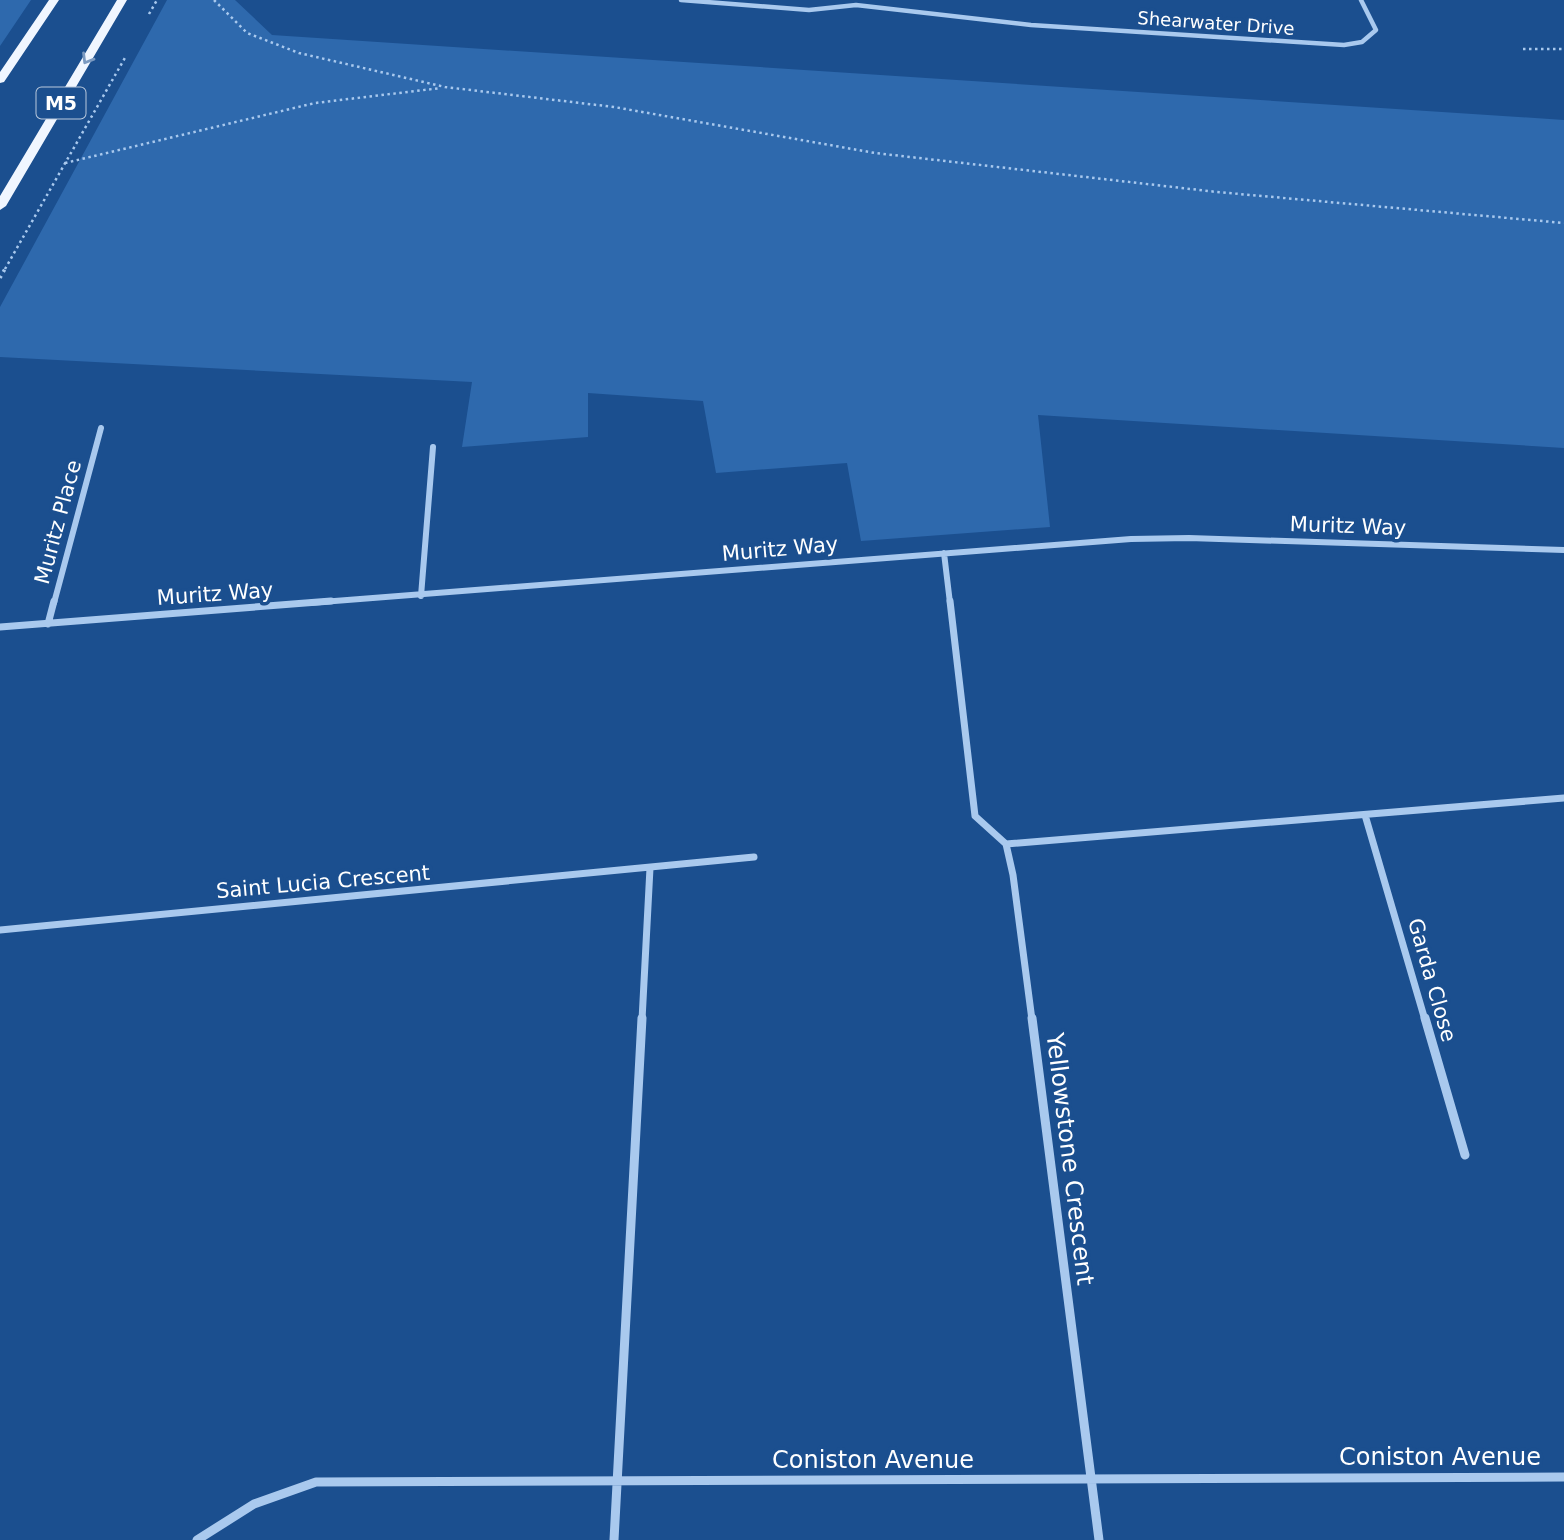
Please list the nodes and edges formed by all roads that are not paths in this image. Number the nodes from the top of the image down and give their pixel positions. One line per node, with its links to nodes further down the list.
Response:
1 (54, 0): 6 (main road)
2 (122, 0): 7 (main road, M5, one-way to 7)
3 (681, 0): 5 (street, Shearwater Drive)
4 (1361, 0): 5 (street, Shearwater Drive)
5 (856, 2)
6 (0, 80)
7 (0, 206)
8 (101, 428): 13 (street, Muritz Place)
9 (433, 447): 12 (street)
10 (1564, 550): 11 (street, Muritz Way)
11 (944, 553): 12 (street, Muritz Way); 17 (street)
12 (421, 596): 13 (street, Muritz Way)
13 (48, 624): 14 (street, Muritz Way)
14 (0, 627)
15 (1564, 799): 16 (street)
16 (1365, 815): 17 (street); 21 (street, Garda Close)
17 (1006, 844): 23 (street, Yellowstone Crescent)
18 (754, 857): 19 (street, Saint Lucia Crescent)
19 (650, 868): 20 (street, Saint Lucia Crescent); 24 (street)
20 (0, 930)
21 (1465, 1156)
22 (1564, 1477): 23 (street, Coniston Avenue)
23 (1092, 1480): 24 (street, Coniston Avenue); 27 (street, Yellowstone Crescent)
24 (618, 1482): 25 (street, Coniston Avenue); 26 (street)
25 (197, 1540)
26 (614, 1540)
27 (1099, 1540)

